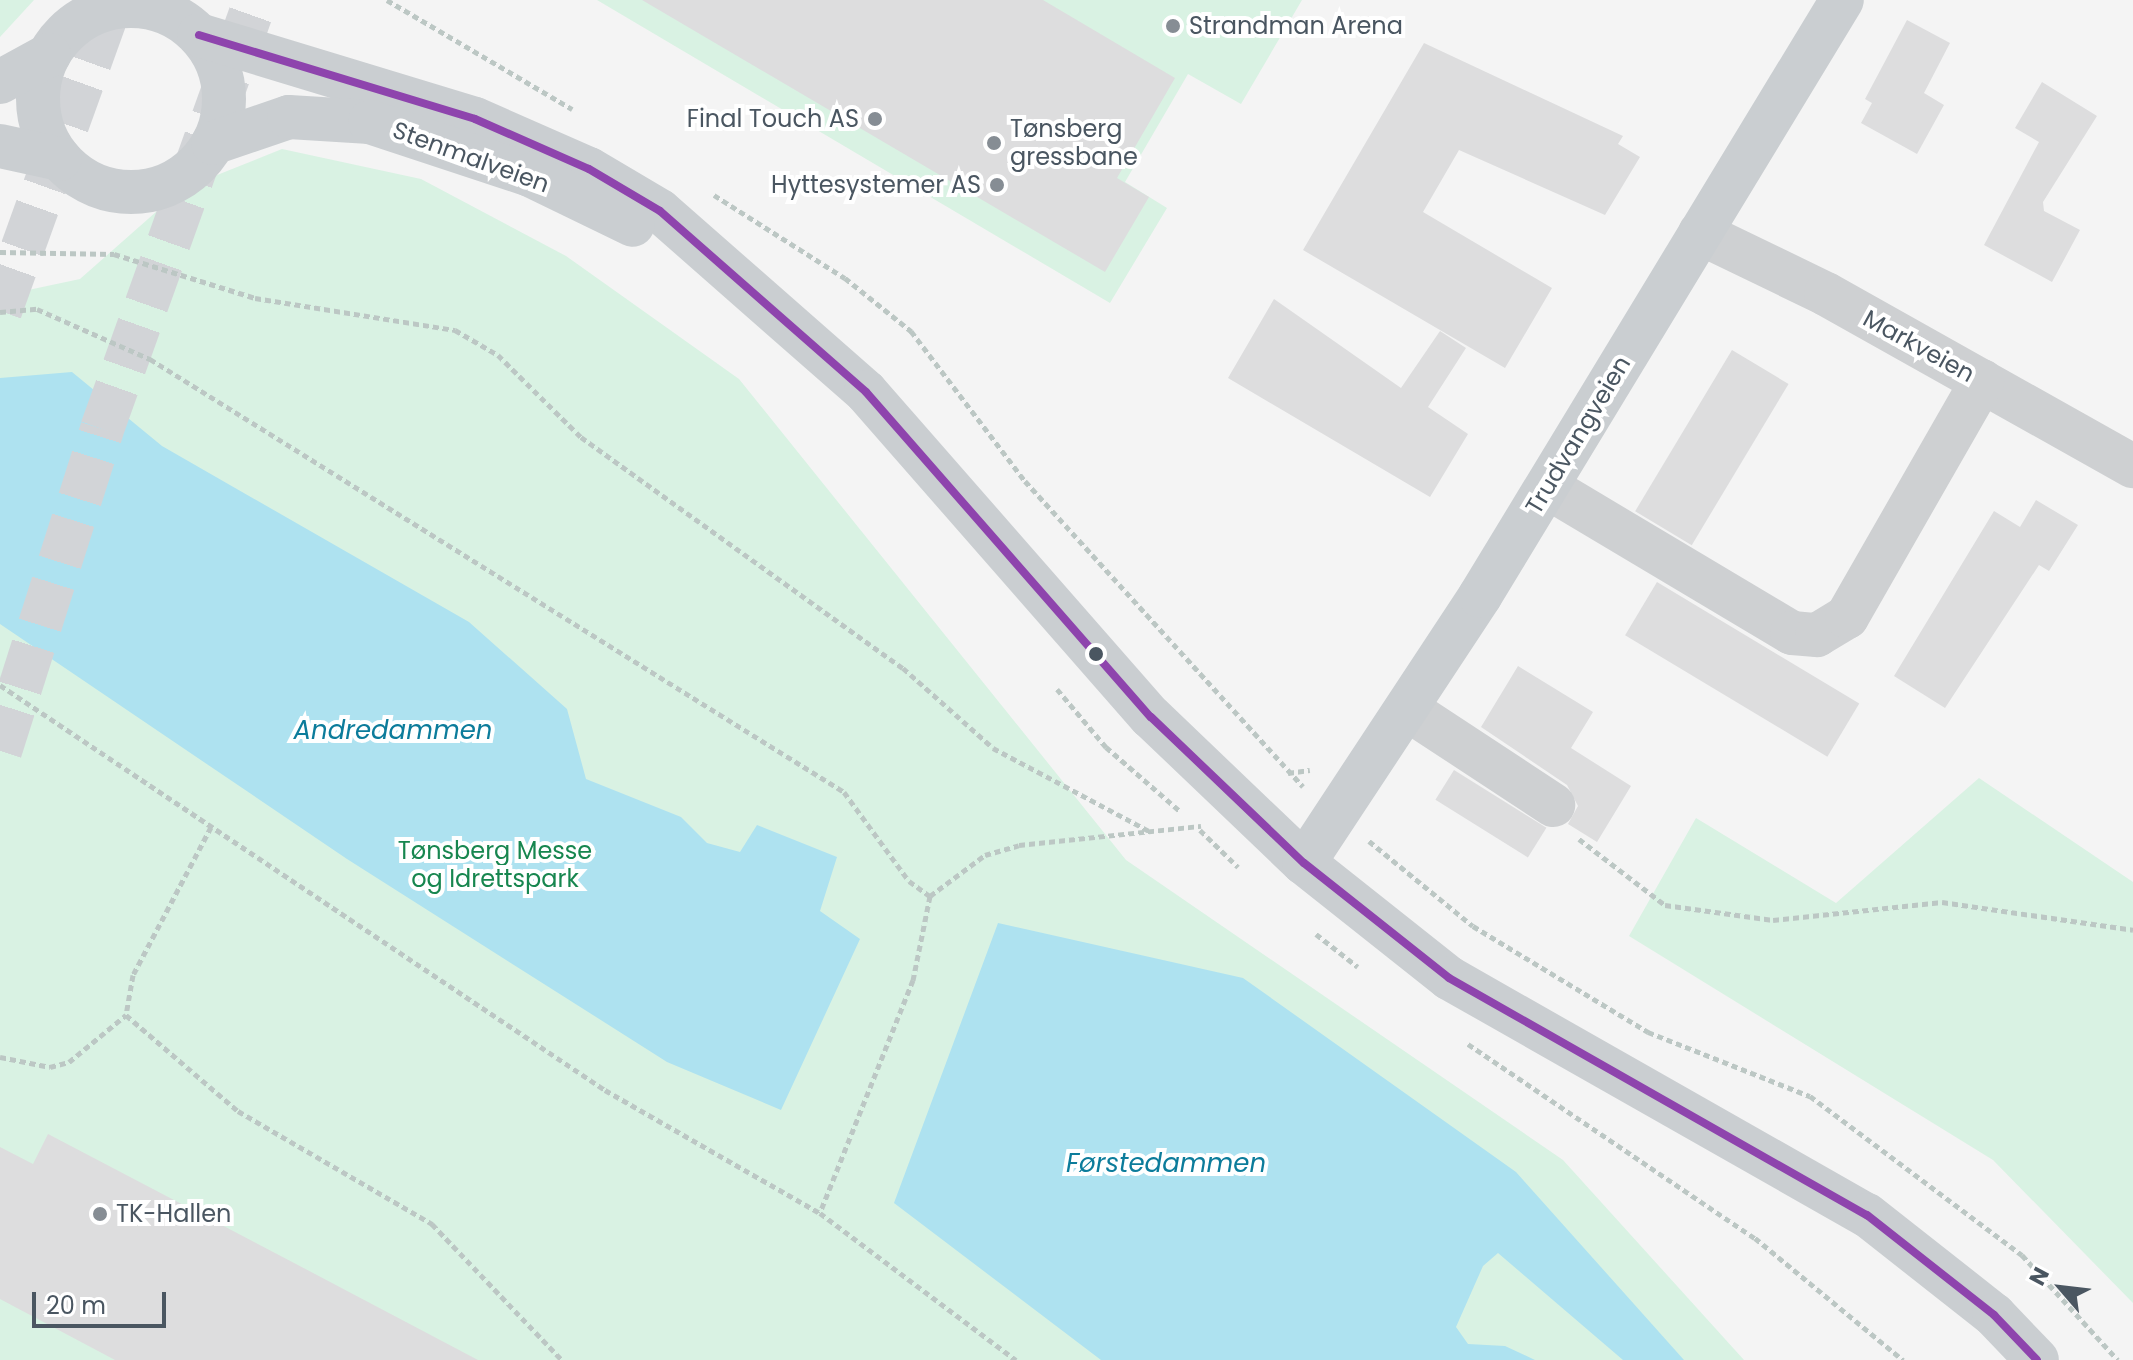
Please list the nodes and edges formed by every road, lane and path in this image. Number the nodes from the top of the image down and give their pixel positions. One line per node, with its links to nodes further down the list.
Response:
1 (1842, 0): 9 (main road, Trudvangveien)
2 (83, 10): 3 (main road, Stenmalveien); 4 (main road, Stenmalveien)
3 (178, 16): 6 (main road); 11 (main road, Stenmalveien)
4 (49, 55): 5 (main road); 8 (main road)
5 (0, 82)
6 (213, 143): 8 (main road, Stenmalveien); 11 (main road, Stenmalveien)
7 (0, 146): 8 (main road)
8 (60, 159)
9 (1700, 233): 13 (street, Markveien); 15 (main road, Trudvangveien)
10 (0, 252): 23 (path)
11 (718, 266): 24 (main road, Stenmalveien)
12 (0, 312): 25 (path)
13 (1982, 381): 14 (street, Markveien); 15 (street)
14 (2133, 466)
15 (1547, 487): 17 (main road, Trudvangveien)
16 (0, 685): 21 (path)
17 (1407, 709): 19 (street); 20 (main road, Trudvangveien)
18 (1269, 751): 20 (path)
19 (1553, 805): 26 (path)
20 (1338, 816): 24 (main road, Trudvangveien); 33 (path)
21 (211, 827): 27 (path); 29 (path)
22 (1199, 828): 23 (path)
23 (1149, 831): 25 (path)
24 (1304, 863): 32 (main road, Stenmalveien)
25 (930, 896): 29 (path)
26 (2133, 930)
27 (126, 1015): 28 (path); 30 (path)
28 (0, 1057)
29 (820, 1213): 31 (path)
30 (562, 1360)
31 (1016, 1360)
32 (2037, 1360)
33 (2118, 1360)

